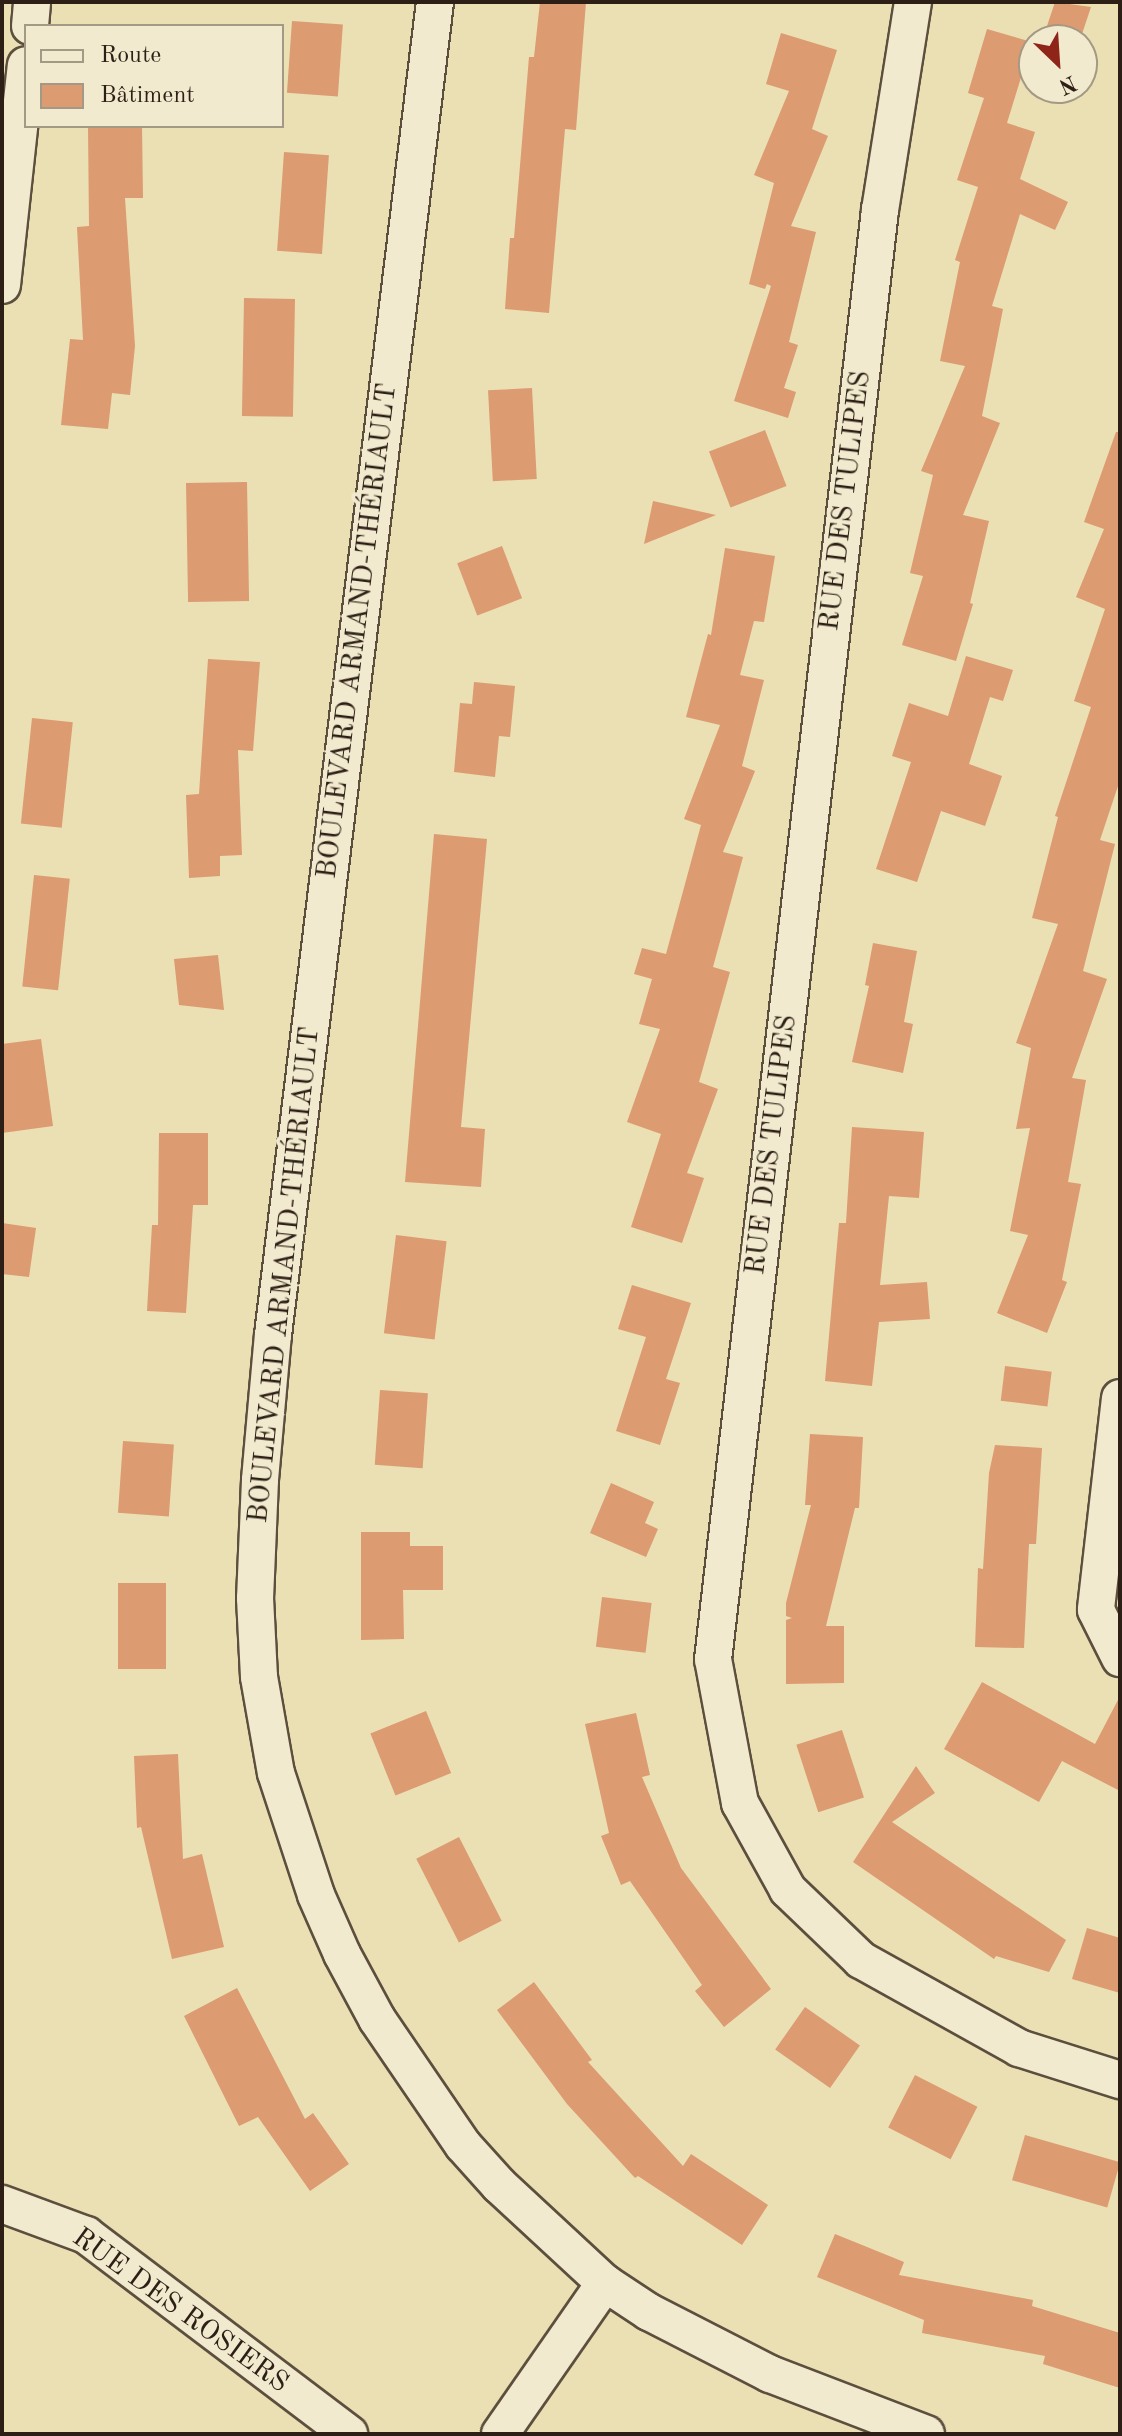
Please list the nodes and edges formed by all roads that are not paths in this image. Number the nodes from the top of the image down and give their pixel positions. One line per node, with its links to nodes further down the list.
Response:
1 (32, 2): 4 (street)
2 (435, 2): 12 (street, BOULEVARD ARMAND-THÉRIAULT)
3 (913, 2): 10 (street, RUE DES TULIPES)
4 (30, 24)
5 (24, 80): 6 (street)
6 (6, 216): 7 (street)
7 (2, 285)
8 (1120, 1398): 9 (street)
9 (1120, 1658)
10 (1120, 2080)
11 (2, 2204): 14 (street, RUE DES ROSIERS)
12 (605, 2283): 13 (street, BOULEVARD ARMAND-THÉRIAULT); 15 (street)
13 (841, 2419): 16 (street, BOULEVARD ARMAND-THÉRIAULT)
14 (349, 2434)
15 (500, 2434)
16 (926, 2434)

